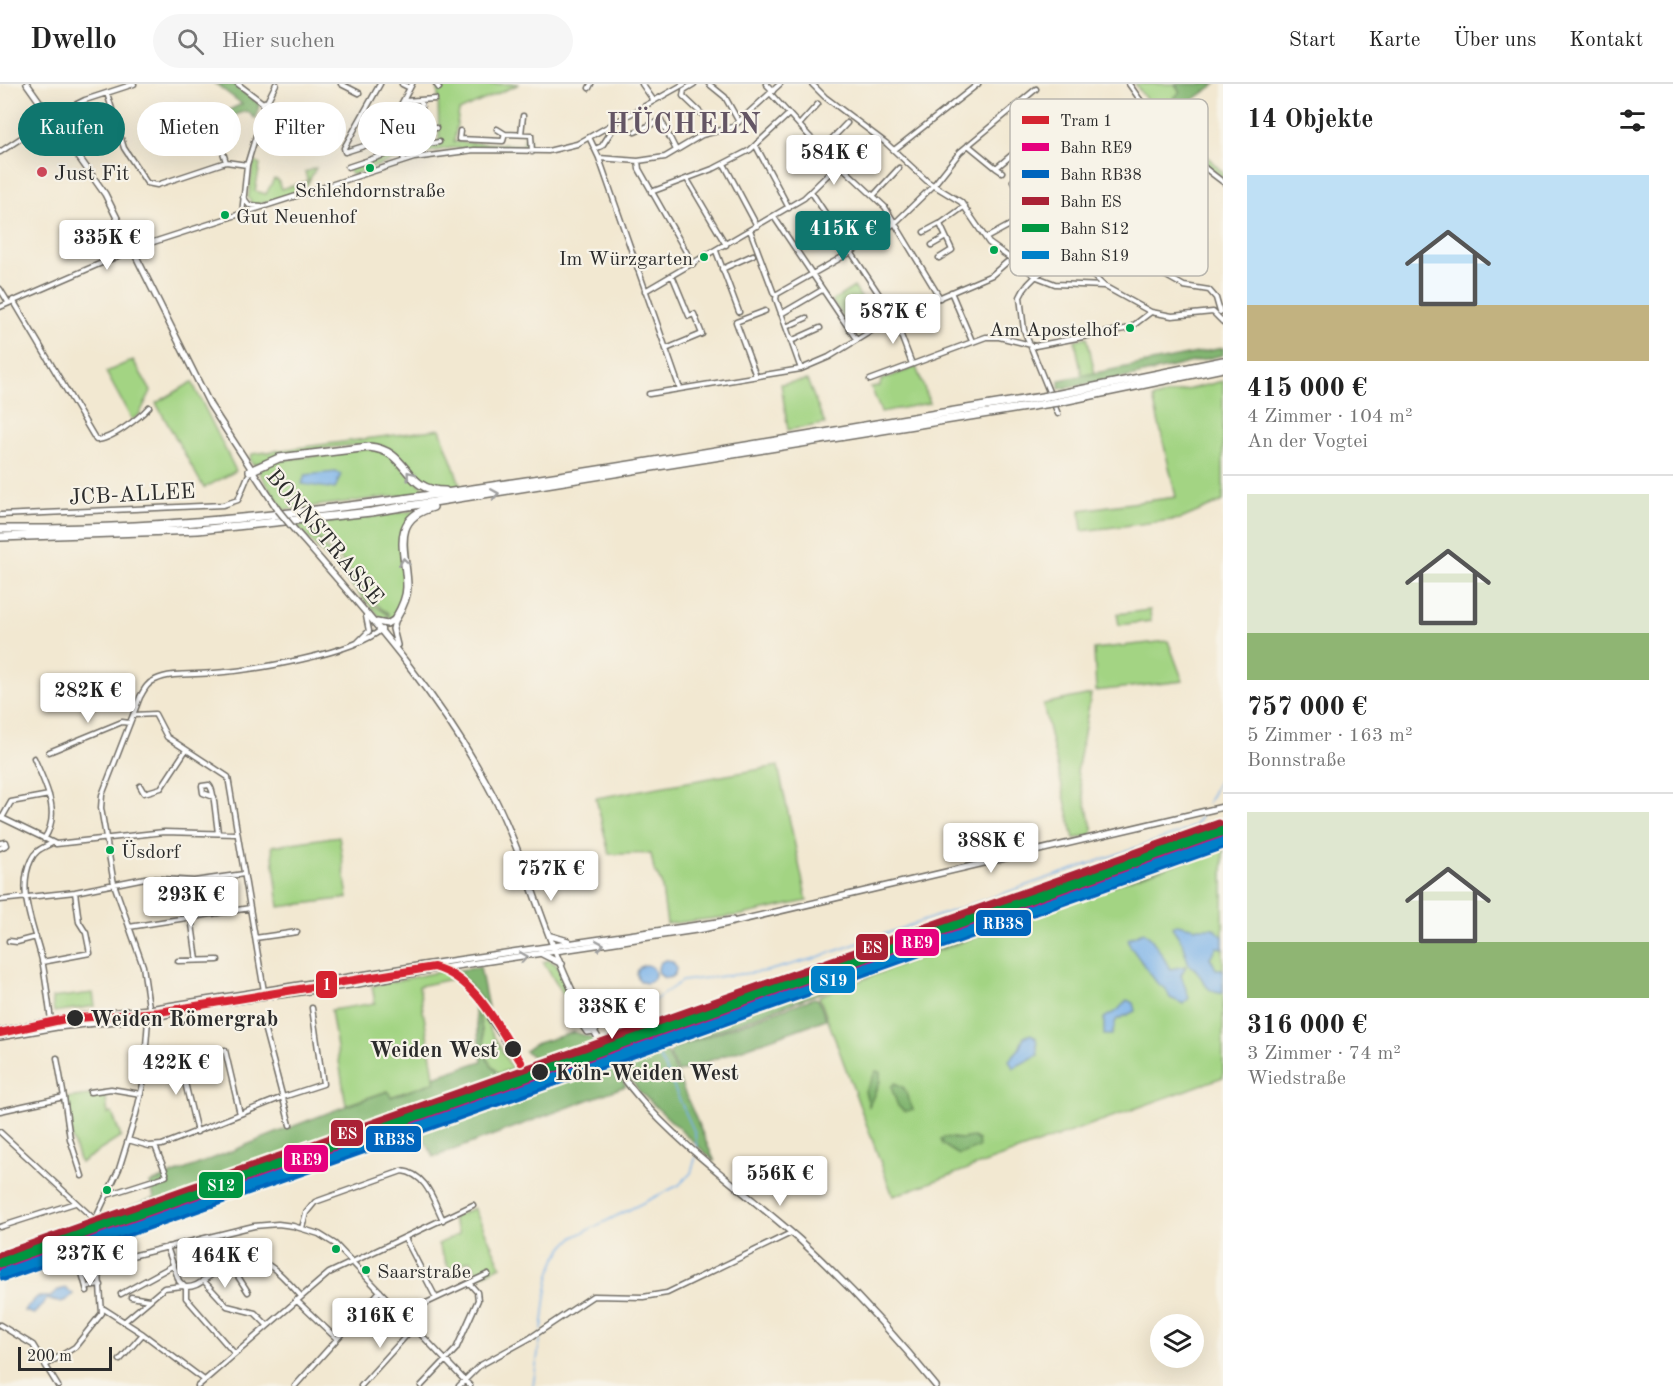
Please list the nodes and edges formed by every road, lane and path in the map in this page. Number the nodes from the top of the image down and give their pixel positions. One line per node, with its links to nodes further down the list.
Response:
1 (27, 84): 28 (main road, BONNSTRASSE)
2 (134, 84): 20 (street)
3 (238, 84): 30 (street)
4 (276, 84): 31 (street)
5 (340, 84): 21 (street)
6 (380, 84): 32 (street)
7 (402, 84): 17 (street)
8 (642, 84): 27 (street)
9 (684, 84): 27 (street)
10 (694, 84): 45 (street)
11 (709, 84): 37 (street)
12 (766, 84): 19 (street)
13 (780, 84): 19 (street)
14 (812, 84): 58 (street)
15 (978, 84): 58 (street)
16 (1129, 84): 24 (street)
17 (411, 86): 26 (street)
18 (1036, 89): 23 (street)
19 (771, 92): 35 (street); 37 (street)
20 (107, 93): 29 (street); 69 (street)
21 (359, 93)
22 (435, 99): 25 (street)
23 (1024, 99)
24 (1141, 99)
25 (421, 100): 26 (street)
26 (403, 101)
27 (654, 101): 48 (street)
28 (39, 102)
29 (85, 102)
30 (262, 102)
31 (267, 102)
32 (370, 102)
33 (818, 104): 40 (street)
34 (1010, 111): 51 (street)
35 (789, 114): 40 (street); 53 (street)
36 (523, 116): 47 (street)
37 (739, 122): 45 (street)
38 (847, 123): 55 (street)
39 (358, 125): 54 (street)
40 (799, 125): 55 (street)
41 (497, 129): 46 (street)
42 (613, 129): 56 (street)
43 (460, 130): 46 (street)
44 (634, 132): 57 (street)
45 (711, 132): 57 (street)
46 (505, 134): 47 (street)
47 (520, 134): 60 (street)
48 (589, 137): 56 (street); 60 (street)
49 (18, 140): 59 (street)
50 (871, 145): 77 (street)
51 (968, 145): 75 (street); 81 (street)
52 (253, 146): 72 (street)
53 (756, 146): 71 (street); 88 (street)
54 (358, 147)
55 (823, 148): 70 (street)
56 (595, 149): 66 (street)
57 (676, 150): 68 (street)
58 (894, 150): 81 (street)
59 (0, 152)
60 (532, 152): 67 (street)
61 (78, 156): 101 (main road, BONNSTRASSE)
62 (224, 156): 69 (street)
63 (381, 156): 73 (street)
64 (403, 156): 67 (street)
65 (1010, 156): 75 (street)
66 (599, 158): 68 (street); 118 (street)
67 (404, 161): 86 (street)
68 (638, 161): 82 (street)
69 (226, 162): 72 (street)
70 (840, 163): 77 (street); 84 (street)
71 (724, 164): 79 (street); 94 (street)
72 (247, 165): 83 (street)
73 (348, 167)
74 (899, 168): 85 (street)
75 (996, 168): 78 (street)
76 (1208, 169): 80 (street)
77 (847, 170): 85 (street)
78 (1002, 172)
79 (687, 178): 82 (street); 99 (street)
80 (1223, 182)
81 (933, 186): 87 (street); 91 (street)
82 (651, 192): 107 (street)
83 (243, 194): 86 (street); 89 (street)
84 (812, 194): 88 (street); 103 (street)
85 (874, 195): 91 (street)
86 (265, 206): 89 (street)
87 (965, 206): 92 (street); 98 (street)
88 (789, 207): 90 (street)
89 (242, 214): 101 (street)
90 (774, 217): 94 (street); 109 (street)
91 (895, 223): 103 (street); 121 (street)
92 (940, 224): 96 (street); 97 (street)
93 (1010, 225): 98 (street)
94 (758, 226): 95 (street)
95 (750, 230): 99 (street); 120 (street)
96 (924, 232)
97 (946, 237): 100 (street); 105 (street)
98 (986, 238): 106 (street)
99 (726, 245): 102 (street)
100 (932, 245)
101 (134, 249): 122 (street); 150 (main road, BONNSTRASSE)
102 (716, 251): 107 (street); 108 (street)
103 (850, 252): 109 (street); 129 (street)
104 (753, 255): 108 (street)
105 (939, 258)
106 (1009, 259): 119 (street)
107 (693, 264): 110 (street)
108 (722, 269): 125 (street)
109 (812, 274): 117 (street); 128 (street)
110 (672, 275): 118 (street); 138 (street)
111 (1166, 276): 127 (street)
112 (1036, 277): 114 (street); 137 (street)
113 (1094, 278): 114 (street); 115 (street)
114 (1093, 284): 115 (street)
115 (1104, 286): 126 (street)
116 (0, 289): 122 (street)
117 (822, 290): 128 (street); 134 (street)
118 (645, 291): 138 (street)
119 (951, 292): 121 (street); 136 (street)
120 (774, 294)
121 (940, 298): 129 (street)
122 (10, 301): 123 (street); 148 (street)
123 (0, 307)
124 (765, 310): 143 (street)
125 (739, 312)
126 (1151, 312): 127 (street); 137 (street)
127 (1220, 313): 131 (street)
128 (781, 314): 132 (street)
129 (894, 317): 134 (street); 140 (street)
130 (806, 318): 132 (street)
131 (1223, 322)
132 (786, 327): 135 (street)
133 (820, 328): 135 (street)
134 (856, 339): 142 (street)
135 (791, 341): 142 (street)
136 (972, 341): 137 (street); 140 (street)
137 (1030, 345): 149 (street)
138 (666, 349): 145 (street)
139 (1223, 361): 147 (highway)
140 (912, 364): 144 (street)
141 (1223, 368): 147 (highway)
142 (801, 369): 143 (street)
143 (756, 376): 145 (street)
144 (870, 380)
145 (680, 389): 146 (street)
146 (649, 394)
147 (1053, 399): 151 (highway); 152 (highway, one-way to 147)
148 (149, 407)
149 (1058, 414)
150 (249, 473): 151 (highway, one-way to 150); 153 (street, JCB-ALLEE); 156 (main road, BONNSTRASSE, bridge)
151 (463, 491): 154 (highway)
152 (456, 501): 155 (highway); 157 (highway, one-way to 152)
153 (0, 515)
154 (0, 529)
155 (0, 537)
156 (361, 604): 158 (main road, BONNSTRASSE); 160 (street)
157 (396, 618): 158 (main road); 161 (main road)
158 (376, 621): 159 (main road, BONNSTRASSE)
159 (382, 629): 160 (street); 161 (main road, BONNSTRASSE)
160 (351, 645): 162 (street)
161 (399, 649): 189 (main road, BONNSTRASSE)
162 (134, 715): 163 (street); 164 (street)
163 (130, 723): 165 (street); 174 (street)
164 (186, 750): 167 (street); 173 (street)
165 (49, 752)
166 (34, 758): 168 (street)
167 (140, 786)
168 (49, 795): 171 (street); 175 (street)
169 (214, 797): 172 (street)
170 (1223, 807): 186 (main road)
171 (1, 817): 175 (street)
172 (218, 833): 173 (street); 174 (street)
173 (237, 834): 179 (street)
174 (105, 838): 177 (street); 180 (street)
175 (44, 839): 177 (street)
176 (0, 843): 178 (street)
177 (52, 843): 182 (street)
178 (0, 848)
179 (244, 874): 180 (street); 184 (street)
180 (114, 884): 181 (street); 187 (street)
181 (75, 892): 182 (street); 201 (street)
182 (26, 898): 183 (street); 190 (street)
183 (0, 900)
184 (250, 908): 185 (street); 191 (street)
185 (190, 917): 187 (street); 198 (street)
186 (754, 917): 193 (main road); 196 (main road, one-way to 186)
187 (129, 927): 209 (street)
188 (297, 932): 191 (street)
189 (551, 936): 193 (main road); 194 (main road, BONNSTRASSE); 195 (main road)
190 (36, 937): 192 (street); 201 (street)
191 (255, 938): 205 (street)
192 (9, 941)
193 (570, 942): 194 (main road)
194 (555, 945): 195 (main road); 196 (main road, BONNSTRASSE)
195 (541, 947): 203 (main road)
196 (557, 952): 197 (main road); 202 (main road, BONNSTRASSE)
197 (542, 954): 202 (main road); 204 (main road, one-way to 197)
198 (198, 960): 199 (street); 200 (street)
199 (218, 960)
200 (178, 961)
201 (42, 962): 212 (street)
202 (562, 964): 210 (main road, BONNSTRASSE)
203 (361, 976): 204 (main road); 205 (main road)
204 (355, 985): 206 (main road)
205 (264, 991): 206 (main road); 207 (main road); 209 (main road)
206 (269, 997): 207 (main road)
207 (257, 999): 211 (main road)
208 (312, 1008): 223 (street)
209 (149, 1009): 211 (street); 212 (main road)
210 (585, 1015): 215 (main road); 215 (main road)
211 (148, 1017): 216 (main road); 221 (street)
212 (51, 1020): 214 (main road)
213 (263, 1023): 223 (street)
214 (0, 1030)
215 (594, 1031): 239 (main road)
216 (0, 1037)
217 (225, 1050): 225 (street)
218 (57, 1058): 222 (street)
219 (179, 1058): 228 (street)
220 (90, 1092): 221 (street)
221 (141, 1094): 229 (street)
222 (64, 1097): 224 (street); 231 (street)
223 (283, 1097): 225 (street); 226 (street)
224 (0, 1111)
225 (240, 1114): 228 (street)
226 (290, 1125)
227 (0, 1132): 233 (street)
228 (197, 1132): 230 (street)
229 (128, 1140): 230 (street); 232 (street)
230 (155, 1146): 232 (street)
231 (82, 1176)
232 (107, 1195): 235 (street)
233 (75, 1203): 235 (street); 237 (street)
234 (473, 1205): 236 (street)
235 (95, 1220): 244 (street)
236 (443, 1220): 238 (street); 240 (street)
237 (0, 1227)
238 (302, 1228): 241 (street); 243 (street)
239 (791, 1233): 275 (street); 283 (main road)
240 (405, 1238): 243 (street); 259 (street)
241 (167, 1247): 244 (street); 246 (street)
242 (196, 1255): 248 (street)
243 (353, 1262): 254 (street); 257 (street)
244 (99, 1264): 252 (street)
245 (230, 1264): 248 (street); 255 (street); 257 (street)
246 (174, 1266): 253 (street); 256 (street)
247 (488, 1274): 251 (street)
248 (211, 1275): 250 (street)
249 (0, 1278): 252 (street)
250 (203, 1280): 253 (street); 266 (street)
251 (469, 1283): 259 (street); 272 (street)
252 (101, 1285): 262 (street)
253 (184, 1286): 260 (street); 270 (street)
254 (380, 1291): 263 (street); 269 (street)
255 (248, 1292)
256 (121, 1294)
257 (301, 1296): 261 (street)
258 (131, 1297): 260 (street)
259 (436, 1298): 263 (street)
260 (150, 1300): 264 (street)
261 (296, 1300): 266 (street); 269 (street)
262 (104, 1309): 264 (street); 273 (street)
263 (403, 1314): 267 (street)
264 (125, 1321): 268 (street)
265 (0, 1325): 273 (street)
266 (267, 1325): 270 (street)
267 (414, 1327): 272 (street); 279 (street)
268 (143, 1334): 271 (street); 274 (street)
269 (337, 1339): 278 (street)
270 (235, 1354): 274 (street)
271 (120, 1360)
272 (445, 1361): 275 (street); 280 (street)
273 (46, 1365): 276 (street)
274 (203, 1379): 277 (street)
275 (463, 1380): 281 (street); 282 (street)
276 (58, 1386)
277 (198, 1386)
278 (295, 1386)
279 (361, 1386)
280 (422, 1386)
281 (459, 1386)
282 (470, 1386)
283 (936, 1386)

